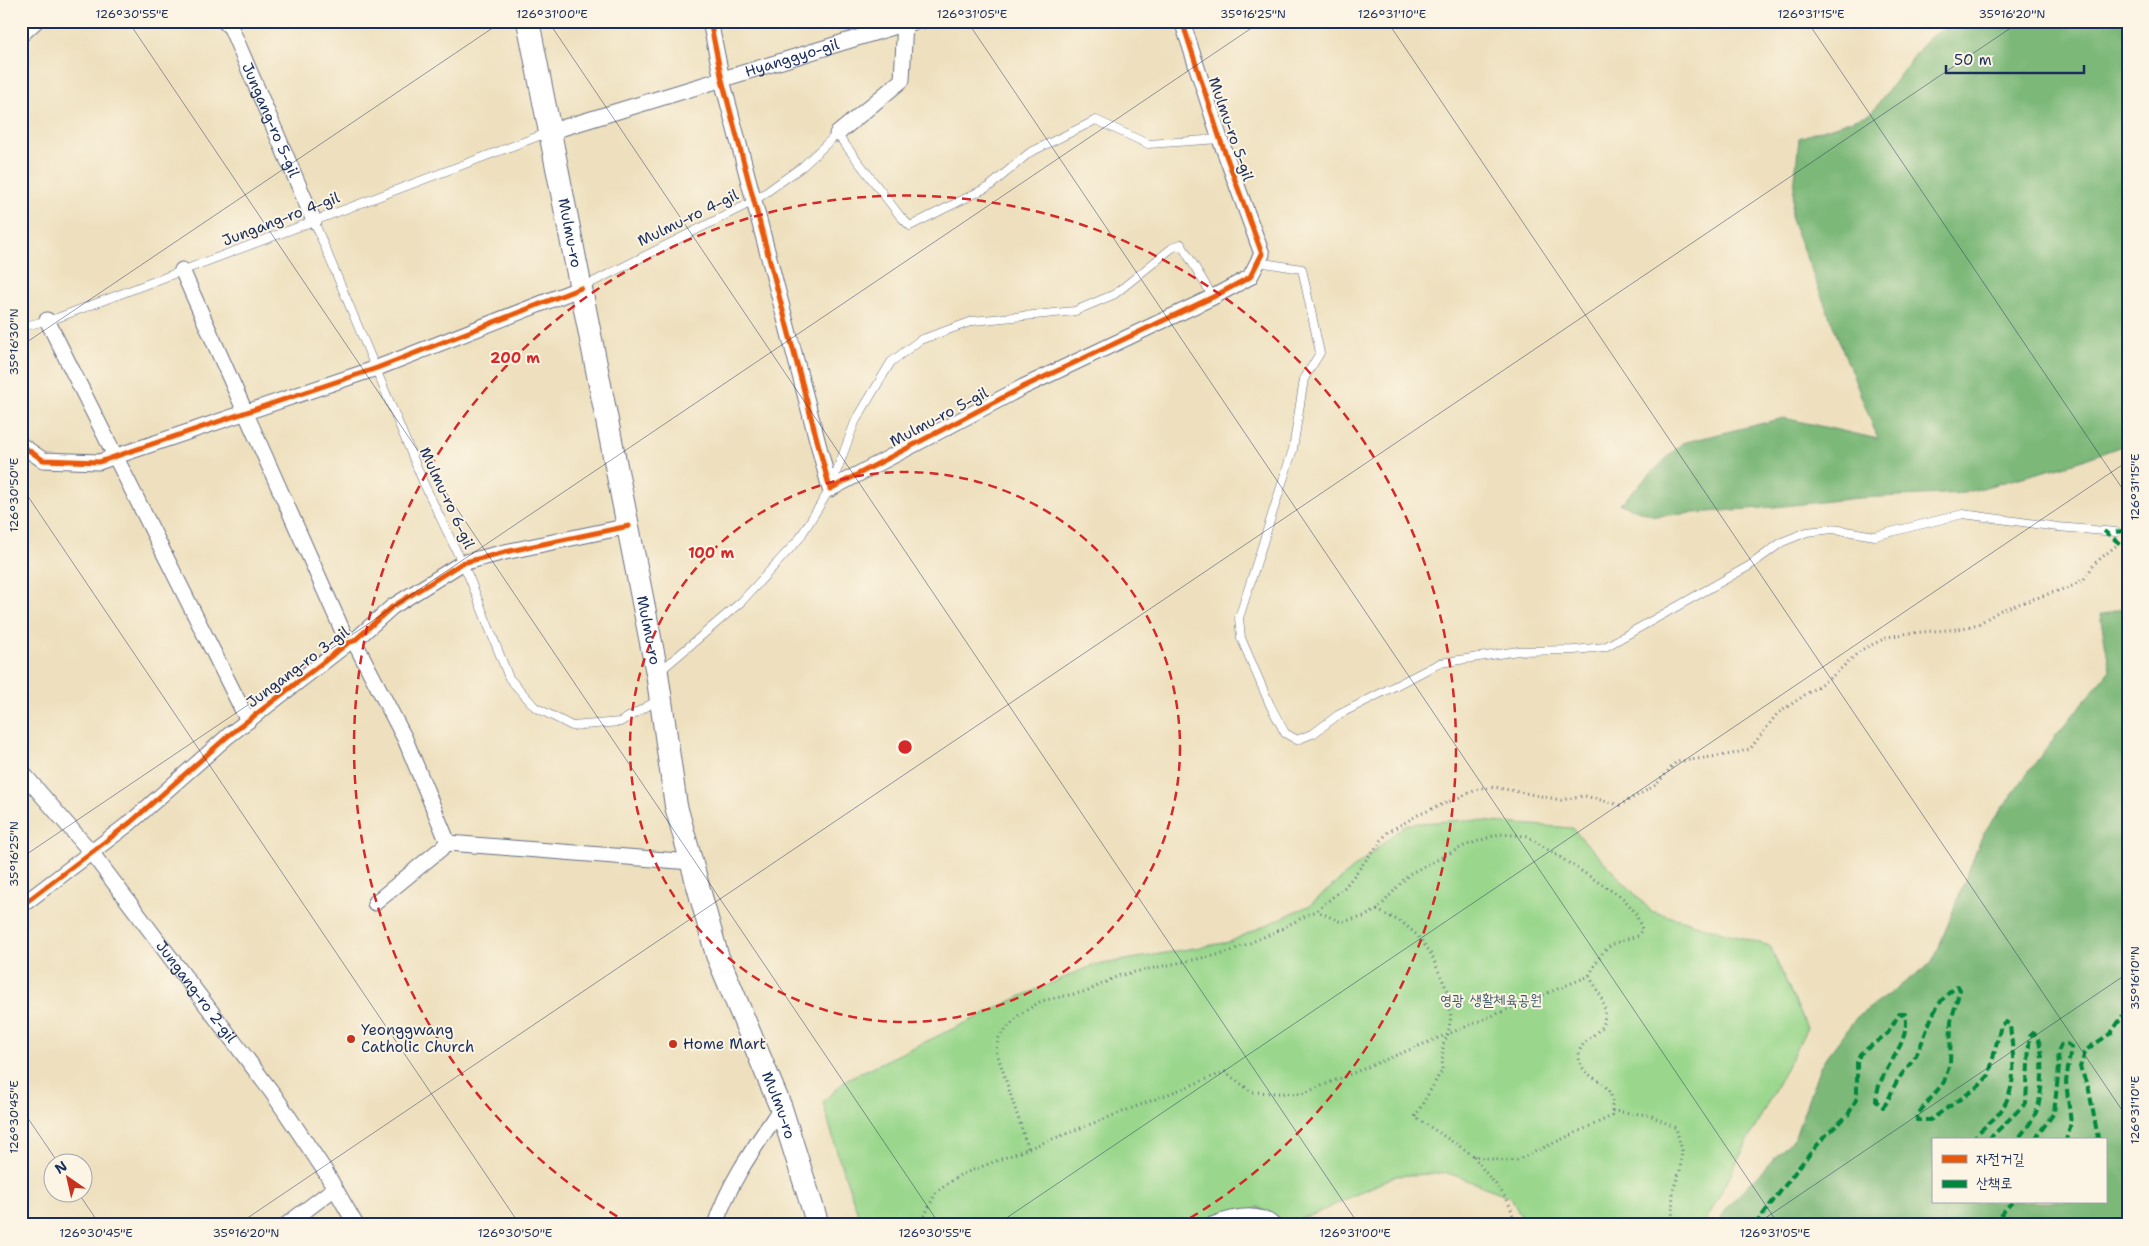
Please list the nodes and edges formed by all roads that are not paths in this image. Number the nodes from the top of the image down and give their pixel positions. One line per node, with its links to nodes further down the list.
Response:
1 (36, 21): 8 (street)
2 (224, 21): 14 (street, Jungang-ro 5-gil)
3 (528, 21): 10 (main road, Mulmu-ro)
4 (710, 21): 9 (street)
5 (920, 21): 7 (street, Hyanggyo-gil)
6 (1182, 21): 12 (street, Mulmu-ro 5-gil)
7 (904, 22): 9 (street, Hyanggyo-gil); 11 (street)
8 (21, 35)
9 (722, 80): 10 (street, Hyanggyo-gil); 13 (street)
10 (549, 132): 14 (lane, Jungang-ro 4-gil); 17 (main road, Mulmu-ro)
11 (837, 134): 12 (lane); 13 (lane, Mulmu-ro 4-gil)
12 (1220, 139): 15 (street, Mulmu-ro 5-gil)
13 (754, 201): 17 (lane, Mulmu-ro 4-gil); 25 (street)
14 (314, 221): 16 (lane, Jungang-ro 4-gil); 21 (lane, Mulmu-ro 6-gil)
15 (1258, 262): 18 (street, Mulmu-ro 5-gil); 27 (lane)
16 (182, 270): 19 (lane, Jungang-ro 4-gil); 22 (street)
17 (581, 288): 21 (street); 26 (main road, Mulmu-ro)
18 (1213, 297): 25 (street, Mulmu-ro 5-gil); 25 (lane)
19 (47, 320): 20 (lane, Jungang-ro 4-gil); 24 (street)
20 (21, 327)
21 (377, 368): 22 (street); 28 (lane, Mulmu-ro 6-gil)
22 (245, 412): 24 (street); 29 (street)
23 (21, 445): 24 (street)
24 (114, 457): 32 (street)
25 (830, 489): 30 (lane)
26 (629, 526): 28 (street, Jungang-ro 3-gil); 30 (main road, Mulmu-ro)
27 (2116, 532)
28 (462, 563): 29 (street, Jungang-ro 3-gil); 31 (lane, Mulmu-ro 6-gil)
29 (351, 642): 32 (street, Jungang-ro 3-gil); 34 (street)
30 (658, 673): 31 (main road, Mulmu-ro)
31 (662, 697): 36 (main road, Mulmu-ro)
32 (248, 721): 35 (street, Jungang-ro 3-gil)
33 (21, 771): 35 (street, Jungang-ro 2-gil)
34 (448, 843): 36 (street); 37 (street)
35 (91, 852): 38 (street, Jungang-ro 3-gil); 40 (street, Jungang-ro 2-gil)
36 (691, 862): 39 (main road, Mulmu-ro)
37 (375, 903)
38 (21, 906)
39 (781, 1108): 43 (street); 44 (main road, Mulmu-ro)
40 (335, 1188): 41 (street); 42 (street, Jungang-ro 2-gil)
41 (286, 1225)
42 (356, 1225)
43 (715, 1225)
44 (818, 1225)
45 (1212, 1225): 46 (street)
46 (1273, 1225)

